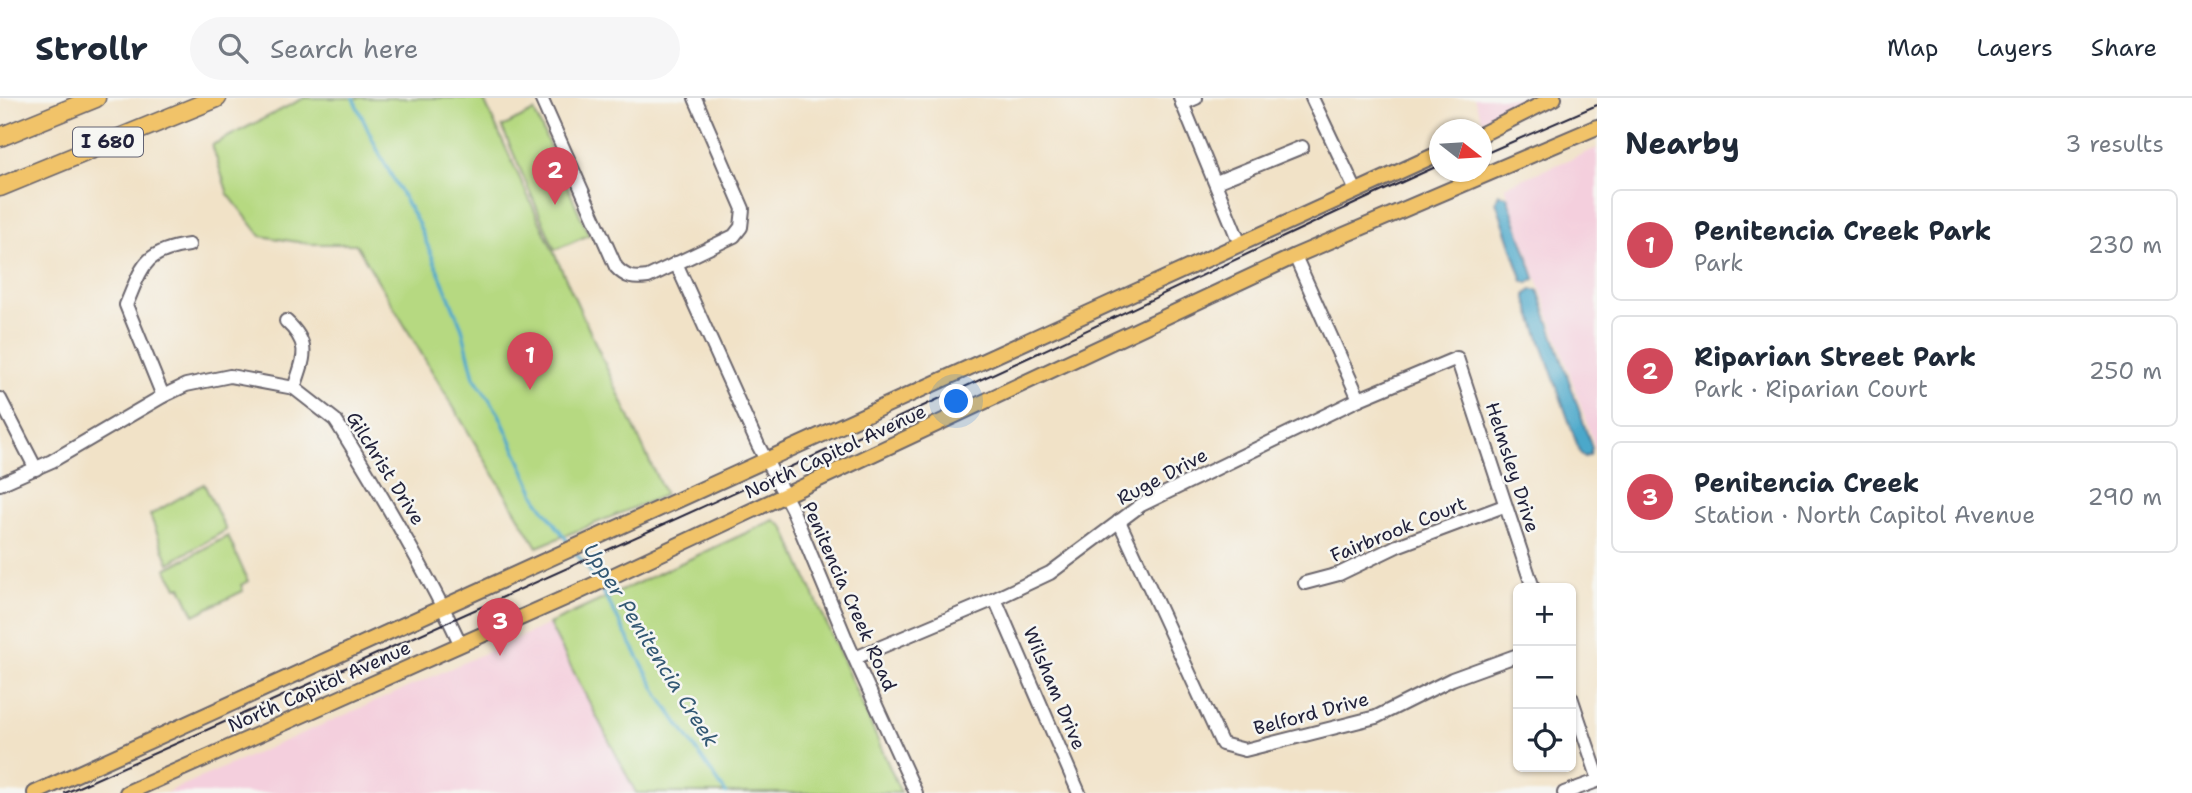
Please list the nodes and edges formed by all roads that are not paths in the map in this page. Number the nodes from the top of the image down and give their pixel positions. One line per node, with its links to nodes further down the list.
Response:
1 (96, 98): 11 (highway, I 680)
2 (217, 98): 15 (highway, I 680)
3 (541, 98): 20 (street)
4 (695, 98): 20 (street)
5 (1196, 98): 8 (street)
6 (1312, 98): 16 (street)
7 (1554, 98): 10 (main road)
8 (1181, 101): 14 (street)
9 (1597, 127): 19 (main road, North Capitol Avenue)
10 (1492, 129)
11 (0, 137)
12 (1302, 147): 14 (street)
13 (1429, 158): 16 (main road, North Capitol Avenue)
14 (1216, 182): 17 (street)
15 (0, 187)
16 (1356, 191): 17 (main road, North Capitol Avenue)
17 (1240, 244): 27 (main road, North Capitol Avenue)
18 (189, 245): 24 (street)
19 (1295, 256): 26 (street); 30 (main road, North Capitol Avenue)
20 (676, 263): 27 (street, Penitencia Creek Road)
21 (286, 321): 23 (street)
22 (1458, 358): 26 (street, Ruge Drive); 31 (street, Helmsley Drive)
23 (294, 388): 24 (street, Gilchrist Drive); 36 (street, Gilchrist Drive)
24 (163, 396): 28 (street, Gilchrist Drive)
25 (0, 399): 28 (street)
26 (1359, 399): 32 (street, Ruge Drive)
27 (766, 460): 30 (street, Penitencia Creek Road); 36 (main road, North Capitol Avenue)
28 (36, 469): 29 (street, Gilchrist Drive)
29 (0, 484)
30 (785, 495): 37 (main road, North Capitol Avenue); 39 (street, Penitencia Creek Road)
31 (1504, 506): 33 (street, Fairbrook Court); 34 (street, Helmsley Drive)
32 (1119, 522): 35 (street, Ruge Drive); 38 (street, Belford Drive)
33 (1305, 583)
34 (1531, 583)
35 (995, 599): 39 (street, Ruge Drive); 46 (street, Wilsham Drive)
36 (443, 605): 37 (street, Gilchrist Drive); 43 (main road, North Capitol Avenue)
37 (460, 643): 44 (main road, North Capitol Avenue)
38 (1513, 657)
39 (855, 658): 45 (street, Penitencia Creek Road)
40 (1575, 709): 41 (street)
41 (1597, 774)
42 (1597, 781): 47 (street)
43 (35, 793)
44 (127, 793)
45 (916, 793)
46 (1079, 793)
47 (1564, 793)

